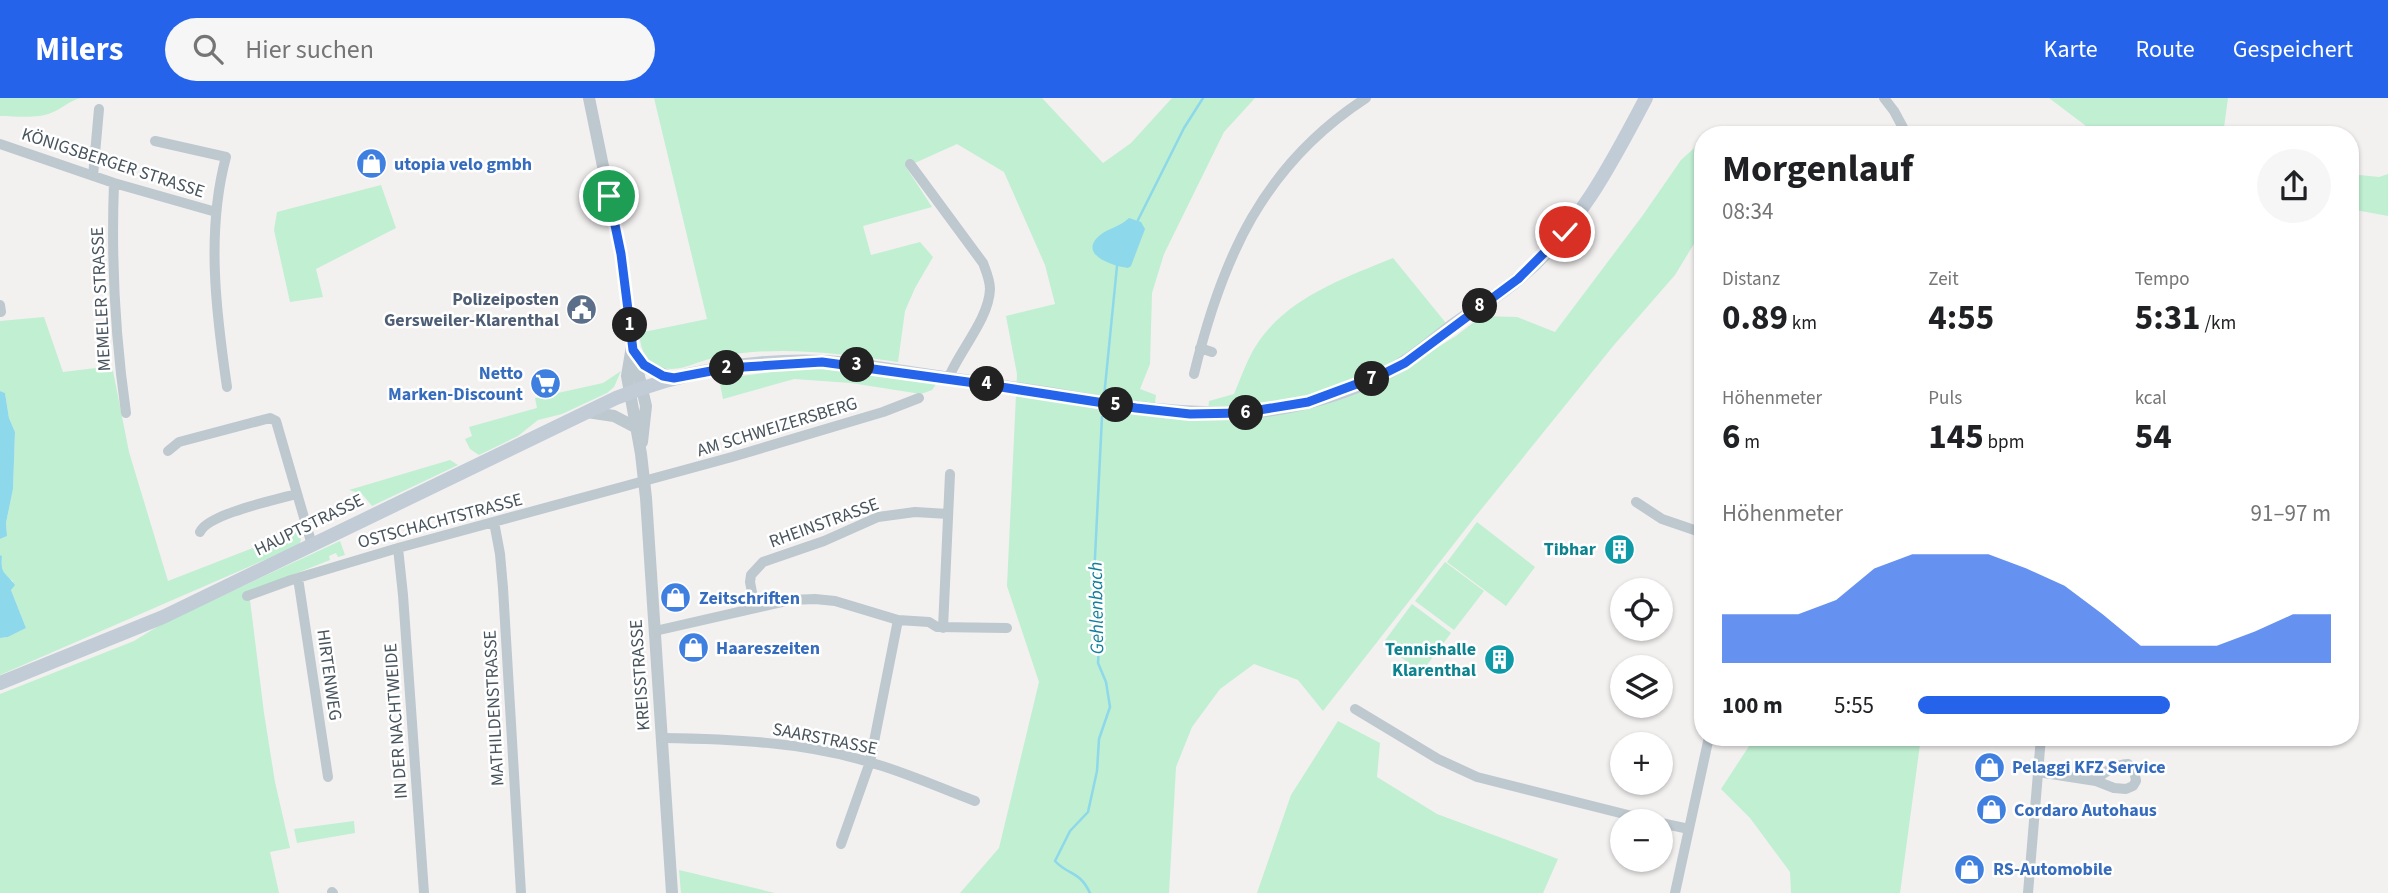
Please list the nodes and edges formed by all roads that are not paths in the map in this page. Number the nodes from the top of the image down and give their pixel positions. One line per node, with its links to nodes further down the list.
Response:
1 (589, 98): 15 (street, KREISSTRASSE)
2 (1366, 98): 16 (street)
3 (1646, 98): 20 (main road, HAUPTSTRASSE)
4 (1884, 98): 6 (street)
5 (99, 109): 10 (street)
6 (1902, 126)
7 (155, 141): 12 (street)
8 (0, 144): 10 (street, KÖNIGSBERGER STRASSE)
9 (910, 164): 20 (street)
10 (93, 176): 11 (street, KÖNIGSBERGER STRASSE)
11 (114, 183): 12 (street, KÖNIGSBERGER STRASSE); 25 (street, MEMELER STRASSE)
12 (216, 212): 21 (street)
13 (0, 305): 14 (street)
14 (1, 312)
15 (633, 348): 19 (street); 22 (street, KREISSTRASSE)
16 (1200, 348): 17 (street); 18 (street)
17 (1212, 352)
18 (1194, 374)
19 (674, 378): 20 (main road, HAUPTSTRASSE); 22 (main road, HAUPTSTRASSE)
20 (947, 379)
21 (227, 387)
22 (636, 390): 24 (main road, HAUPTSTRASSE); 26 (street, KREISSTRASSE); 28 (street, KREISSTRASSE)
23 (919, 398): 30 (street, AM SCHWEIZERSBERG)
24 (587, 412): 26 (street); 37 (main road, HAUPTSTRASSE)
25 (127, 413)
26 (635, 426): 28 (street, KREISSTRASSE)
27 (168, 451): 31 (street)
28 (641, 454): 30 (street, KREISSTRASSE)
29 (950, 474): 33 (street)
30 (644, 483): 34 (street, OSTSCHACHTSTRASSE); 45 (street, KREISSTRASSE)
31 (296, 494): 36 (street); 37 (street)
32 (1636, 502): 35 (street)
33 (948, 514): 41 (street, RHEINSTRASSE); 43 (street)
34 (494, 522): 38 (street, OSTSCHACHTSTRASSE); 61 (street, MATHILDENSTRASSE)
35 (1694, 530)
36 (200, 532)
37 (312, 545): 46 (main road, HAUPTSTRASSE)
38 (398, 548): 39 (street, OSTSCHACHTSTRASSE); 60 (street, IN DER NACHTWEIDE)
39 (298, 578): 40 (street, OSTSCHACHTSTRASSE); 53 (street, HIRTENWEG)
40 (247, 596)
41 (755, 608): 42 (street); 45 (street)
42 (898, 620): 43 (street); 51 (street)
43 (943, 628): 44 (street)
44 (1007, 628)
45 (655, 631): 48 (street, KREISSTRASSE)
46 (0, 683)
47 (1355, 709): 56 (street)
48 (662, 738): 51 (street, SAARSTRASSE); 62 (street, KREISSTRASSE)
49 (1707, 746): 58 (street)
50 (2040, 746): 52 (street)
51 (870, 762): 55 (street, SAARSTRASSE); 59 (street)
52 (2038, 772): 54 (street); 64 (street)
53 (328, 778)
54 (2096, 781)
55 (975, 801)
56 (1610, 811)
57 (1673, 826): 58 (street)
58 (1689, 829): 63 (street)
59 (841, 844)
60 (424, 893)
61 (521, 893)
62 (672, 893)
63 (1675, 893)
64 (2028, 893)

